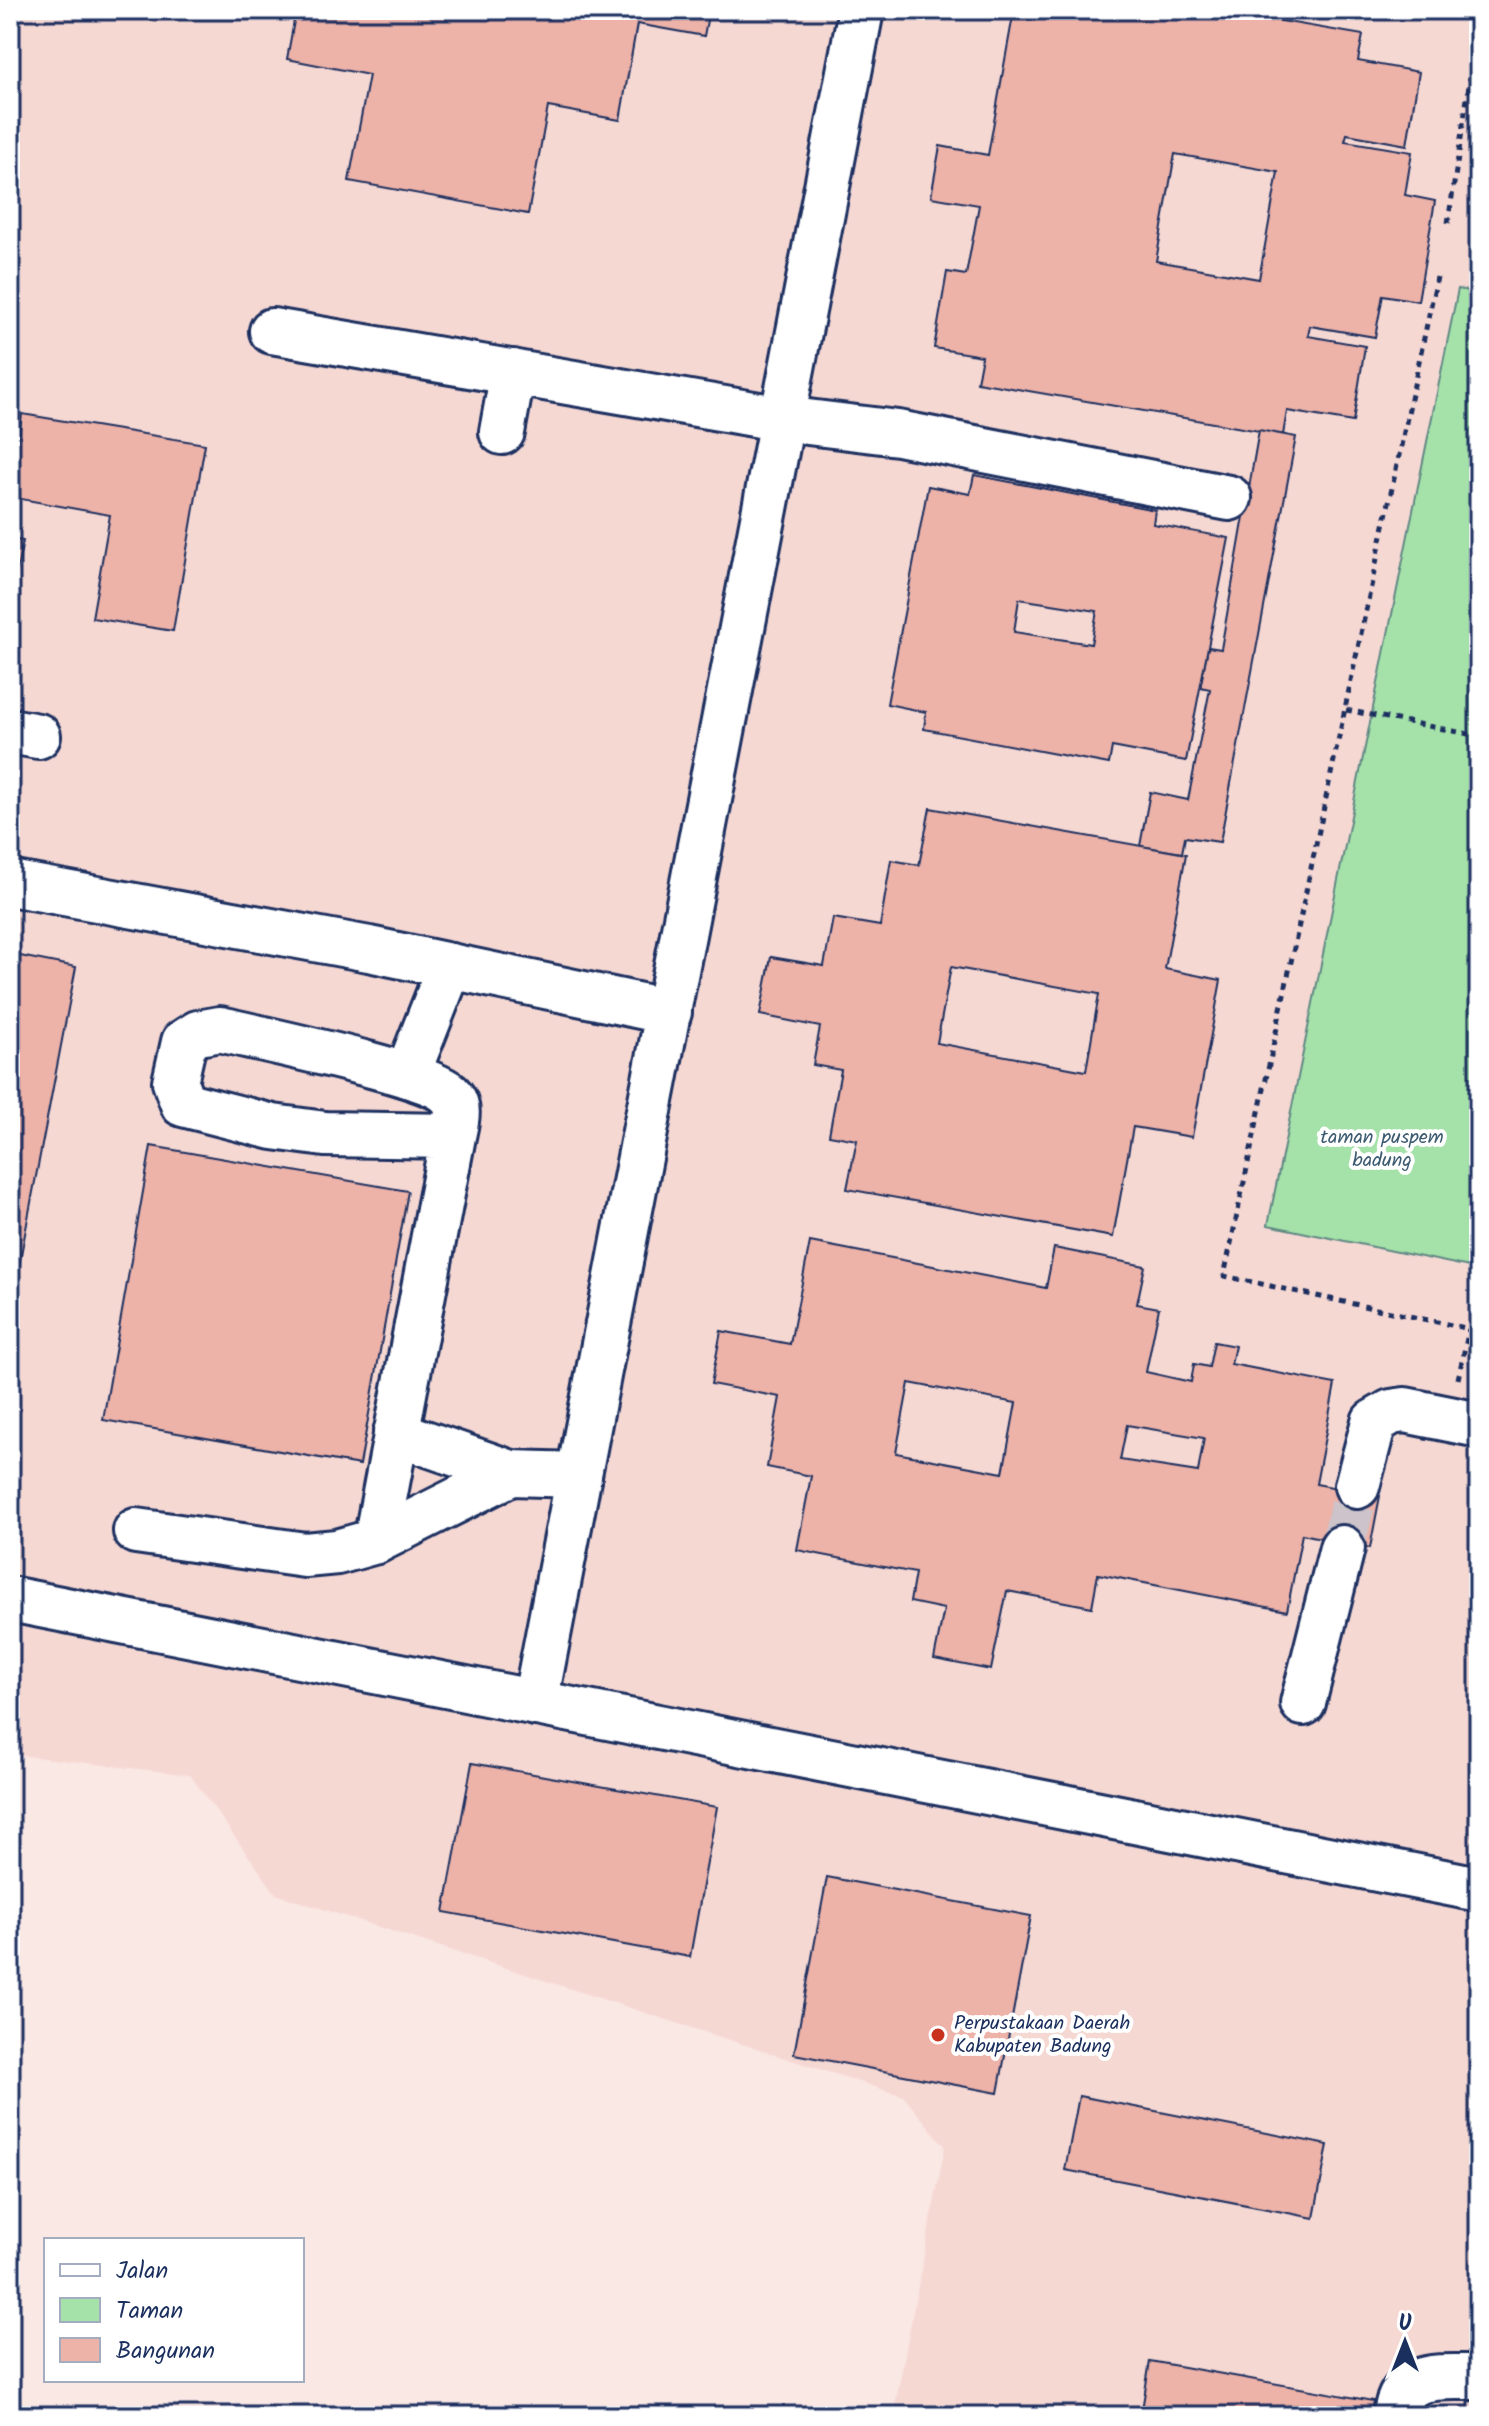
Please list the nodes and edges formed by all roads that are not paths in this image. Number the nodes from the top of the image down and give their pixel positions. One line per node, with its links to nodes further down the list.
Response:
1 (861, 10): 4 (lane)
2 (272, 331): 3 (lane)
3 (513, 372): 4 (lane); 5 (lane)
4 (783, 419): 6 (lane); 9 (lane)
5 (502, 432)
6 (1229, 498)
7 (10, 883): 8 (lane)
8 (450, 966): 9 (lane); 10 (lane)
9 (669, 1012): 15 (lane)
10 (407, 1075): 11 (lane); 11 (lane)
11 (453, 1136): 13 (lane)
12 (1479, 1425): 16 (lane)
13 (396, 1433): 14 (lane); 18 (lane)
14 (511, 1473): 15 (lane); 18 (lane)
15 (579, 1475): 21 (lane)
16 (1357, 1486)
17 (136, 1531): 18 (lane)
18 (376, 1541)
19 (1342, 1548): 22 (lane)
20 (10, 1599): 21 (lane)
21 (535, 1703): 23 (lane)
22 (1303, 1703)
23 (1479, 1889)
24 (1479, 2377): 25 (lane)
25 (1396, 2416)

